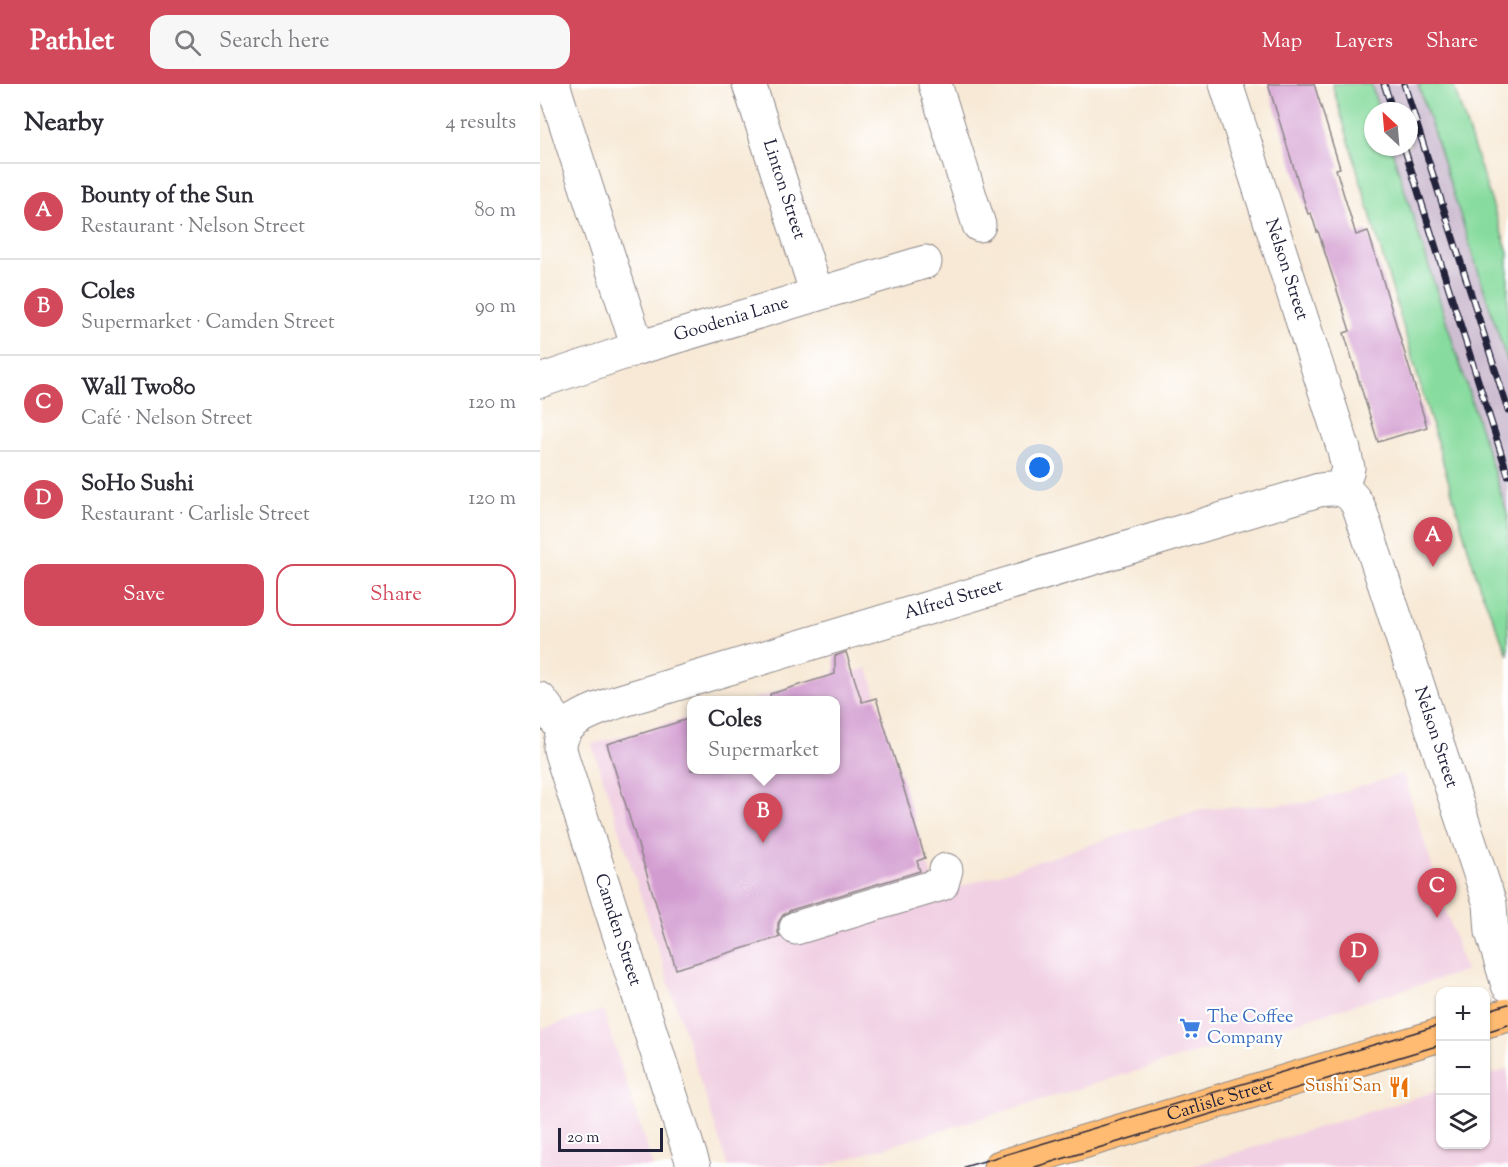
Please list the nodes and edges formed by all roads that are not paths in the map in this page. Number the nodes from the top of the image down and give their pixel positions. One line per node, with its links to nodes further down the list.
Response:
1 (553, 84): 8 (street)
2 (749, 84): 7 (street, Linton Street)
3 (935, 84): 5 (street)
4 (1226, 84): 10 (street, Nelson Street)
5 (979, 225)
6 (925, 261): 7 (street, Goodenia Lane)
7 (817, 294): 8 (street, Goodenia Lane)
8 (638, 348): 9 (street, Goodenia Lane)
9 (540, 381)
10 (1346, 492): 12 (street, Alfred Street); 15 (street, Nelson Street)
11 (540, 699): 12 (street, Camden Street)
12 (556, 756): 20 (street, Camden Street)
13 (946, 870): 14 (street)
14 (796, 928)
15 (1508, 985)
16 (1508, 1015): 17 (main road)
17 (1490, 1020)
18 (1436, 1036): 19 (main road, Carlisle Street)
19 (1012, 1165)
20 (694, 1167)

